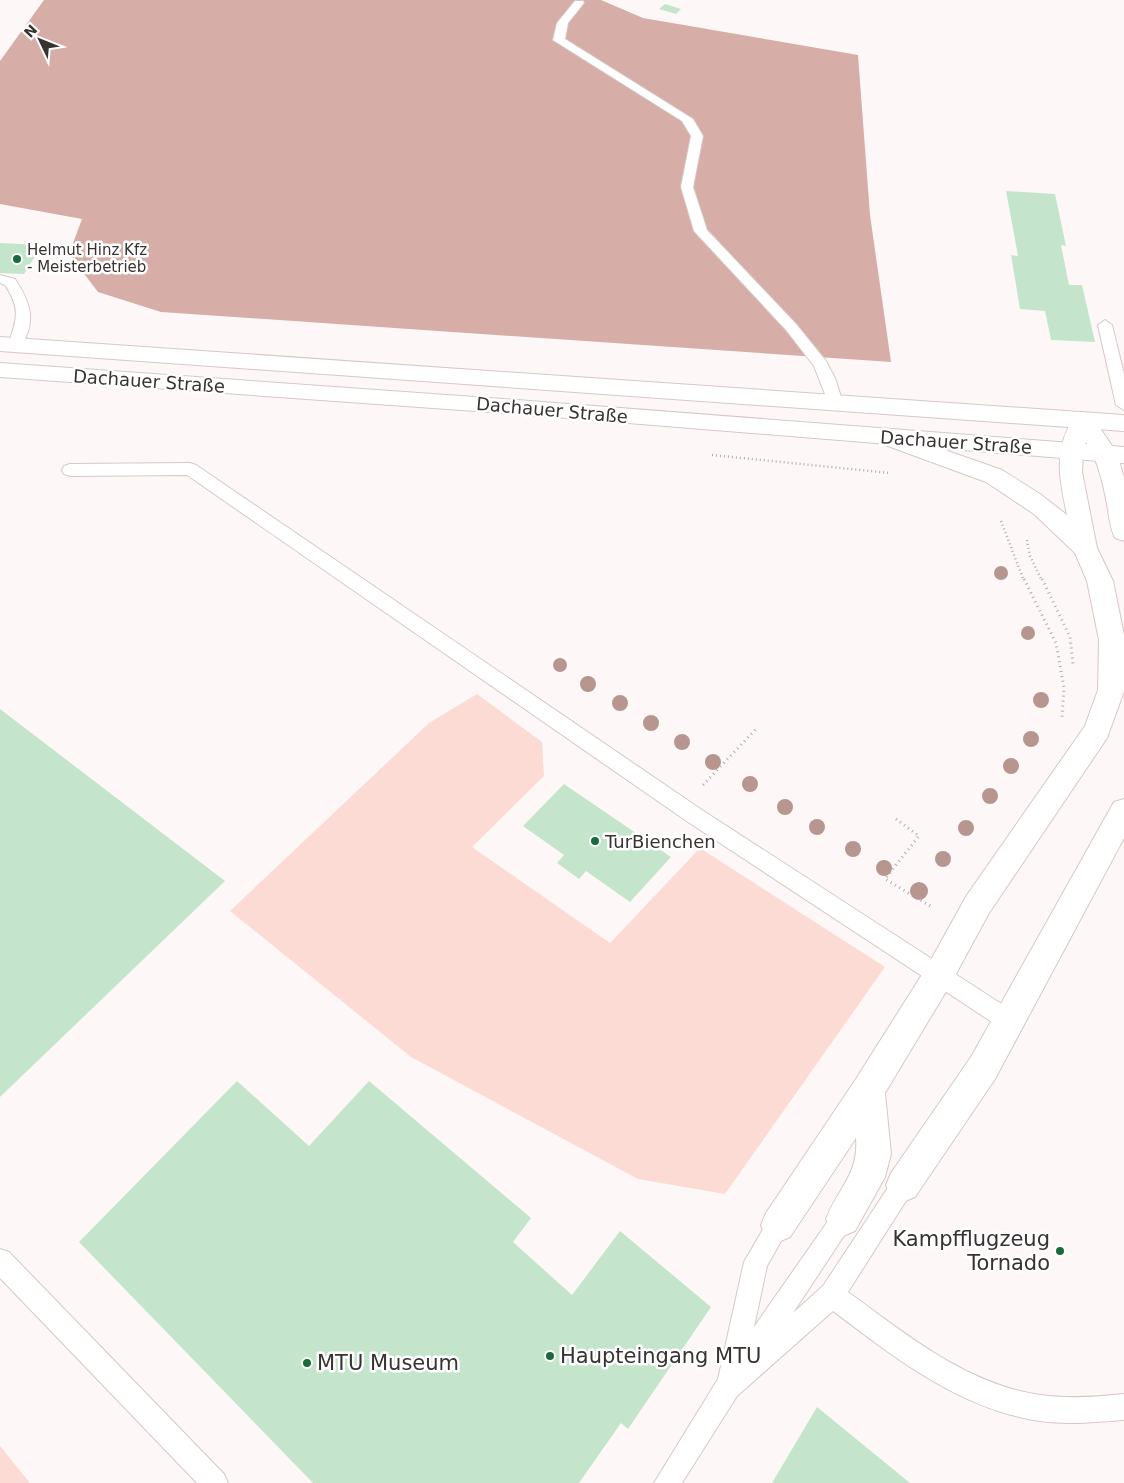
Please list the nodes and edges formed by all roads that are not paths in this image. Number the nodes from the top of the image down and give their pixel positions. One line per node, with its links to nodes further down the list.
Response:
1 (579, 3): 6 (lane)
2 (0, 279): 4 (lane)
3 (1105, 325): 7 (lane)
4 (8, 345): 6 (main road, Dachauer Straße)
5 (0, 370): 10 (main road, Dachauer Straße)
6 (835, 403): 8 (main road, Dachauer Straße)
7 (1124, 405)
8 (1083, 420): 9 (main road, Dachauer Straße); 11 (main road); 12 (main road)
9 (1124, 423)
10 (886, 437): 11 (main road, Dachauer Straße); 15 (main road)
11 (1071, 451): 12 (main road, Dachauer Straße); 15 (main road)
12 (1114, 454): 14 (main road)
13 (70, 470): 17 (lane)
14 (1124, 532)
15 (1085, 548): 17 (main road)
16 (1124, 811): 18 (main road)
17 (939, 975): 18 (lane); 19 (main road)
18 (1009, 1021): 20 (main road)
19 (868, 1090): 21 (main road); 22 (main road)
20 (903, 1185): 24 (lane)
21 (843, 1219): 25 (lane)
22 (778, 1225): 25 (lane)
23 (0, 1261): 27 (lane)
24 (832, 1295): 25 (lane); 26 (lane)
25 (728, 1387): 28 (lane)
26 (1124, 1407)
27 (215, 1483)
28 (667, 1483)

